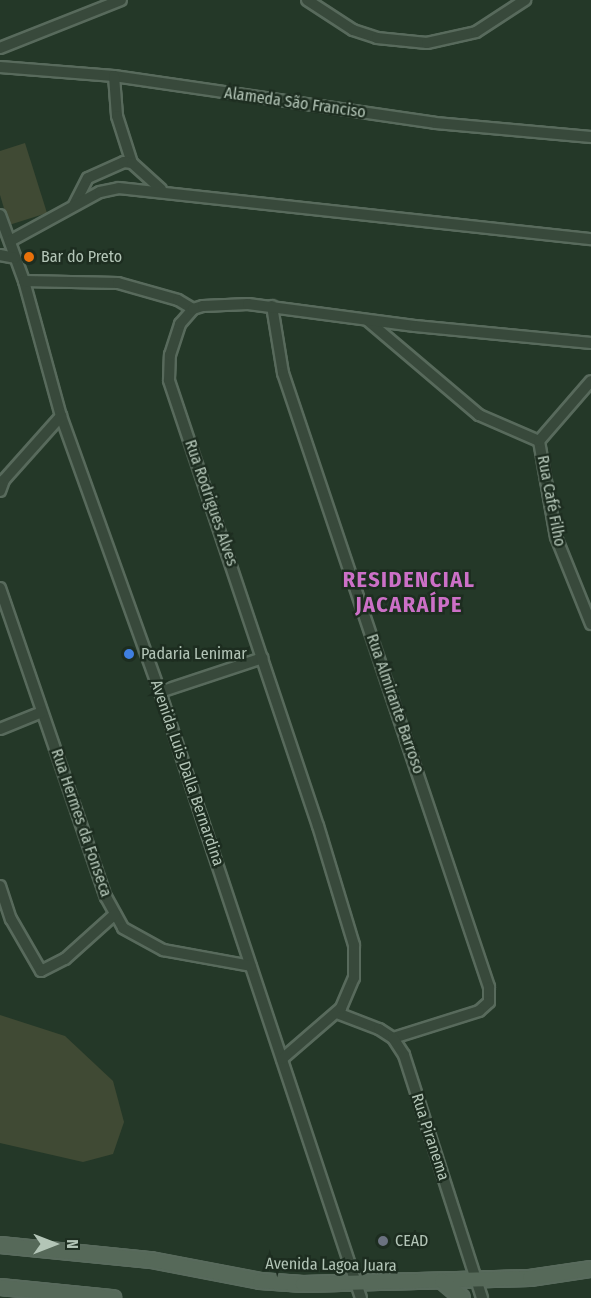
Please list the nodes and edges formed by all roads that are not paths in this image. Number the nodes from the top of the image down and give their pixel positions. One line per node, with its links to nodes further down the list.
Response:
1 (121, 0): 4 (street)
2 (307, 0): 3 (street)
3 (525, 0)
4 (0, 48)
5 (0, 67): 6 (street, Alameda São Franciso)
6 (114, 76): 7 (street, Alameda São Franciso); 8 (street)
7 (591, 136)
8 (132, 163): 9 (street); 10 (street)
9 (164, 191): 10 (street); 12 (street)
10 (74, 205): 13 (street)
11 (0, 215): 13 (street, Avenida Luis Dalla Bernardina)
12 (591, 238)
13 (10, 241): 15 (street, Avenida Luis Dalla Bernardina)
14 (0, 255): 15 (street)
15 (15, 258): 16 (street, Avenida Luis Dalla Bernardina)
16 (24, 281): 18 (street); 22 (street, Avenida Luis Dalla Bernardina)
17 (272, 306): 18 (street); 19 (street); 35 (street, Rua Almirante Barroso)
18 (193, 309): 27 (street, Rua Rodrigues Alves)
19 (366, 320): 20 (street); 23 (street, Rua Café Filho)
20 (591, 343)
21 (591, 381): 23 (street)
22 (61, 416): 24 (street); 28 (street, Avenida Luis Dalla Bernardina)
23 (539, 441): 26 (street, Rua Café Filho)
24 (0, 491)
25 (0, 588): 29 (street, Rua Hermes da Fonseca)
26 (591, 624)
27 (263, 658): 28 (street); 34 (street, Rua Rodrigues Alves)
28 (160, 692): 33 (street, Avenida Luis Dalla Bernardina)
29 (42, 712): 30 (street); 32 (street, Rua Hermes da Fonseca)
30 (0, 729)
31 (0, 886): 32 (street)
32 (115, 914): 33 (street, Rua Hermes da Fonseca)
33 (251, 966): 36 (street, Avenida Luis Dalla Bernardina)
34 (337, 1013): 35 (street); 36 (street, Rua Rodrigues Alves)
35 (393, 1038): 39 (street, Rua Piranema)
36 (282, 1059): 41 (street, Avenida Luis Dalla Bernardina)
37 (0, 1245): 41 (main road, Avenida Lagoa Juara)
38 (591, 1269): 39 (main road, Avenida Lagoa Juara)
39 (476, 1280): 40 (main road, Avenida Lagoa Juara); 46 (street, Rua Piranema)
40 (442, 1281): 41 (main road, Avenida Lagoa Juara); 45 (main road)
41 (356, 1284): 44 (street, Avenida Luis Dalla Bernardina)
42 (0, 1287): 43 (main road)
43 (112, 1298)
44 (361, 1298)
45 (462, 1298)
46 (482, 1298)

